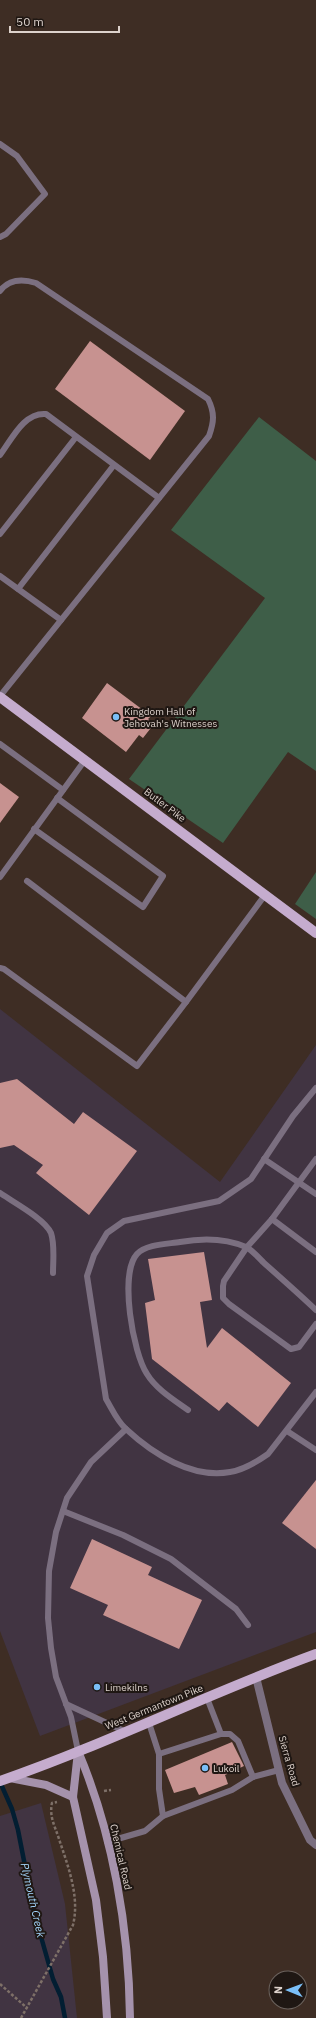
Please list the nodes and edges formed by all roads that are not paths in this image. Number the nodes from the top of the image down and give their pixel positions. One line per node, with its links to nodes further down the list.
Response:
1 (0, 144): 2 (lane)
2 (0, 237)
3 (0, 291): 7 (lane)
4 (76, 437): 5 (lane); 6 (lane); 8 (lane)
5 (0, 455)
6 (114, 465): 7 (lane); 10 (lane)
7 (159, 498): 11 (lane)
8 (0, 534)
9 (0, 576): 10 (lane)
10 (18, 589): 11 (lane)
11 (61, 620): 12 (lane)
12 (0, 696): 14 (main road, Butler Pike)
13 (0, 744): 15 (lane)
14 (85, 760): 15 (lane); 20 (main road, Butler Pike)
15 (63, 790): 16 (lane)
16 (57, 798): 17 (lane); 17 (lane)
17 (34, 829): 18 (lane)
18 (0, 876)
19 (27, 881): 23 (lane)
20 (264, 895): 21 (main road, Butler Pike); 23 (lane)
21 (316, 933)
22 (0, 968): 23 (lane)
23 (186, 1002)
24 (316, 1088): 25 (lane)
25 (264, 1159): 27 (lane); 38 (lane)
26 (316, 1159): 27 (lane)
27 (299, 1182): 29 (lane); 30 (lane)
28 (0, 1193): 33 (lane)
29 (316, 1194)
30 (272, 1218): 31 (lane); 32 (lane)
31 (247, 1247): 34 (lane); 35 (lane); 37 (lane)
32 (316, 1252)
33 (53, 1273)
34 (316, 1310)
35 (316, 1324)
36 (316, 1392): 39 (lane)
37 (188, 1410)
38 (126, 1429): 39 (lane); 41 (lane)
39 (286, 1431): 40 (lane)
40 (316, 1450)
41 (63, 1511): 42 (lane); 46 (lane)
42 (248, 1625)
43 (316, 1654): 44 (main road, West Germantown Pike)
44 (256, 1677): 45 (main road, West Germantown Pike); 52 (street, Sierra Road)
45 (207, 1698): 47 (main road, West Germantown Pike); 49 (lane)
46 (66, 1704): 48 (lane); 50 (lane)
47 (149, 1723): 48 (main road, West Germantown Pike); 51 (lane)
48 (124, 1732): 50 (main road, West Germantown Pike)
49 (221, 1734): 51 (lane); 53 (lane)
50 (78, 1751): 54 (main road, West Germantown Pike); 55 (main road); 57 (main road, Chemical Road)
51 (159, 1754): 56 (lane)
52 (279, 1770): 53 (lane); 58 (street, Sierra Road)
53 (252, 1777): 56 (lane)
54 (5, 1779): 55 (main road)
55 (73, 1797): 59 (main road)
56 (163, 1816): 57 (lane)
57 (107, 1842): 60 (main road, Chemical Road)
58 (316, 1845)
59 (107, 2018)
60 (130, 2018)

